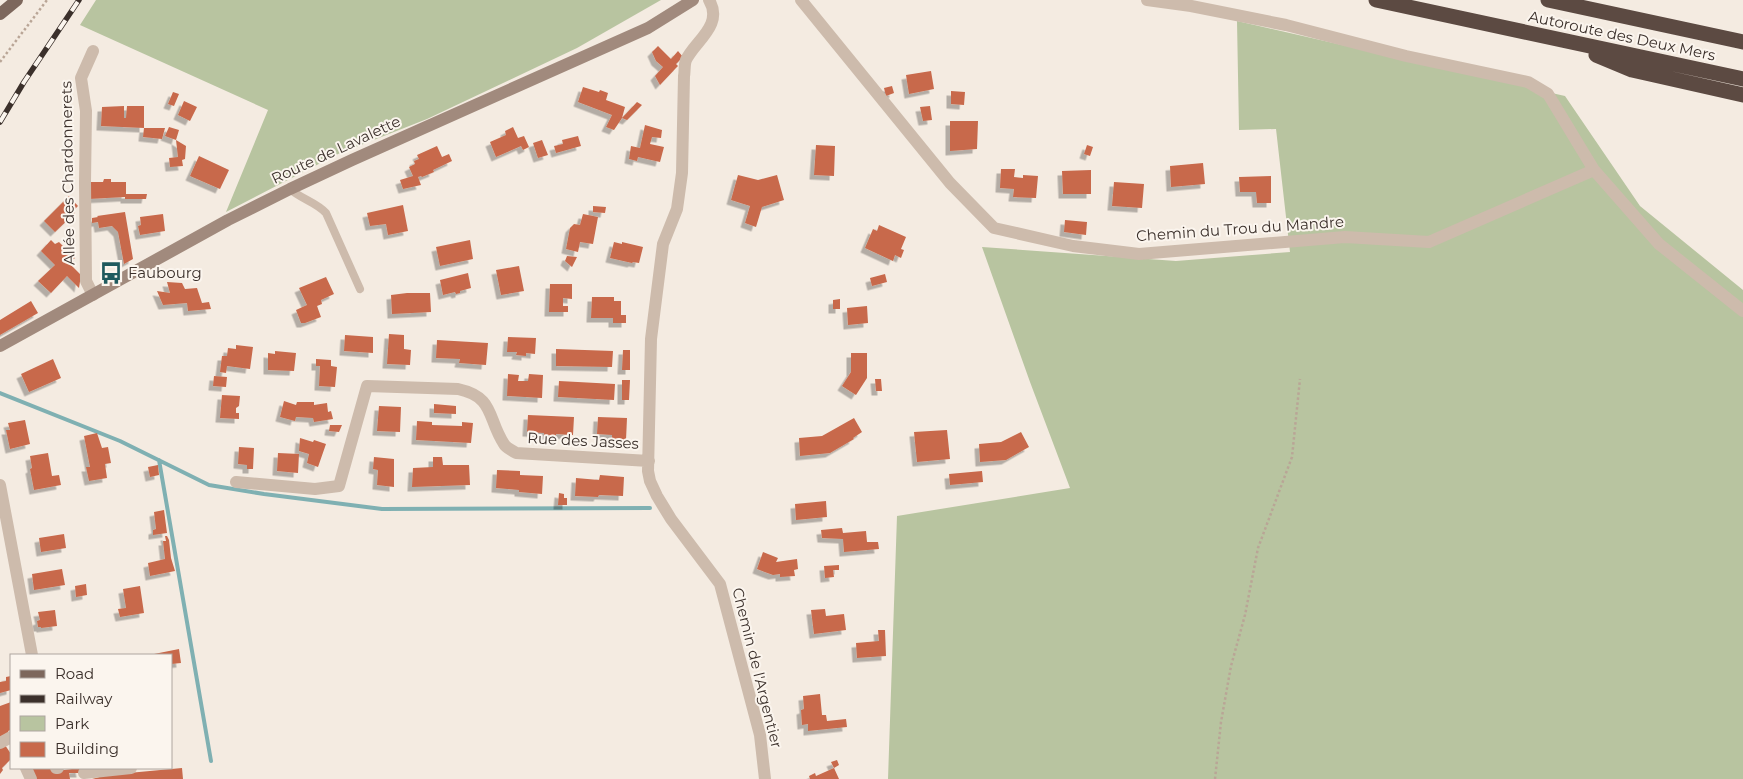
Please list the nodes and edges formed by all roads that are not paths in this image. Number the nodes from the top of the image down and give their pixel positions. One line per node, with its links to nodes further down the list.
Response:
1 (17, 0): 8 (main road)
2 (693, 0): 15 (main road, Route de Lavalette)
3 (710, 0): 20 (street, Chemin de l'Argentier)
4 (801, 0): 14 (street, Chemin du Trou du Mandre)
5 (1147, 0): 14 (street)
6 (1376, 0): 9 (highway, Autoroute des Deux Mers)
7 (1548, 0): 10 (highway, Autoroute des Deux Mers)
8 (0, 14)
9 (1560, 41): 12 (highway, Autoroute des Deux Mers); 13 (highway)
10 (1743, 42)
11 (94, 52): 17 (street, Allée des Chardonnerets)
12 (1743, 79)
13 (1743, 95)
14 (1594, 170): 18 (street)
15 (290, 189): 16 (lane); 17 (main road, Route de Lavalette)
16 (360, 289)
17 (93, 294): 19 (main road, Route de Lavalette)
18 (1743, 312)
19 (0, 346)
20 (649, 461): 21 (street, Rue des Jasses); 26 (street, Chemin de l'Argentier)
21 (236, 482)
22 (0, 485): 23 (street)
23 (32, 654)
24 (122, 769): 25 (street)
25 (84, 773)
26 (765, 779)

